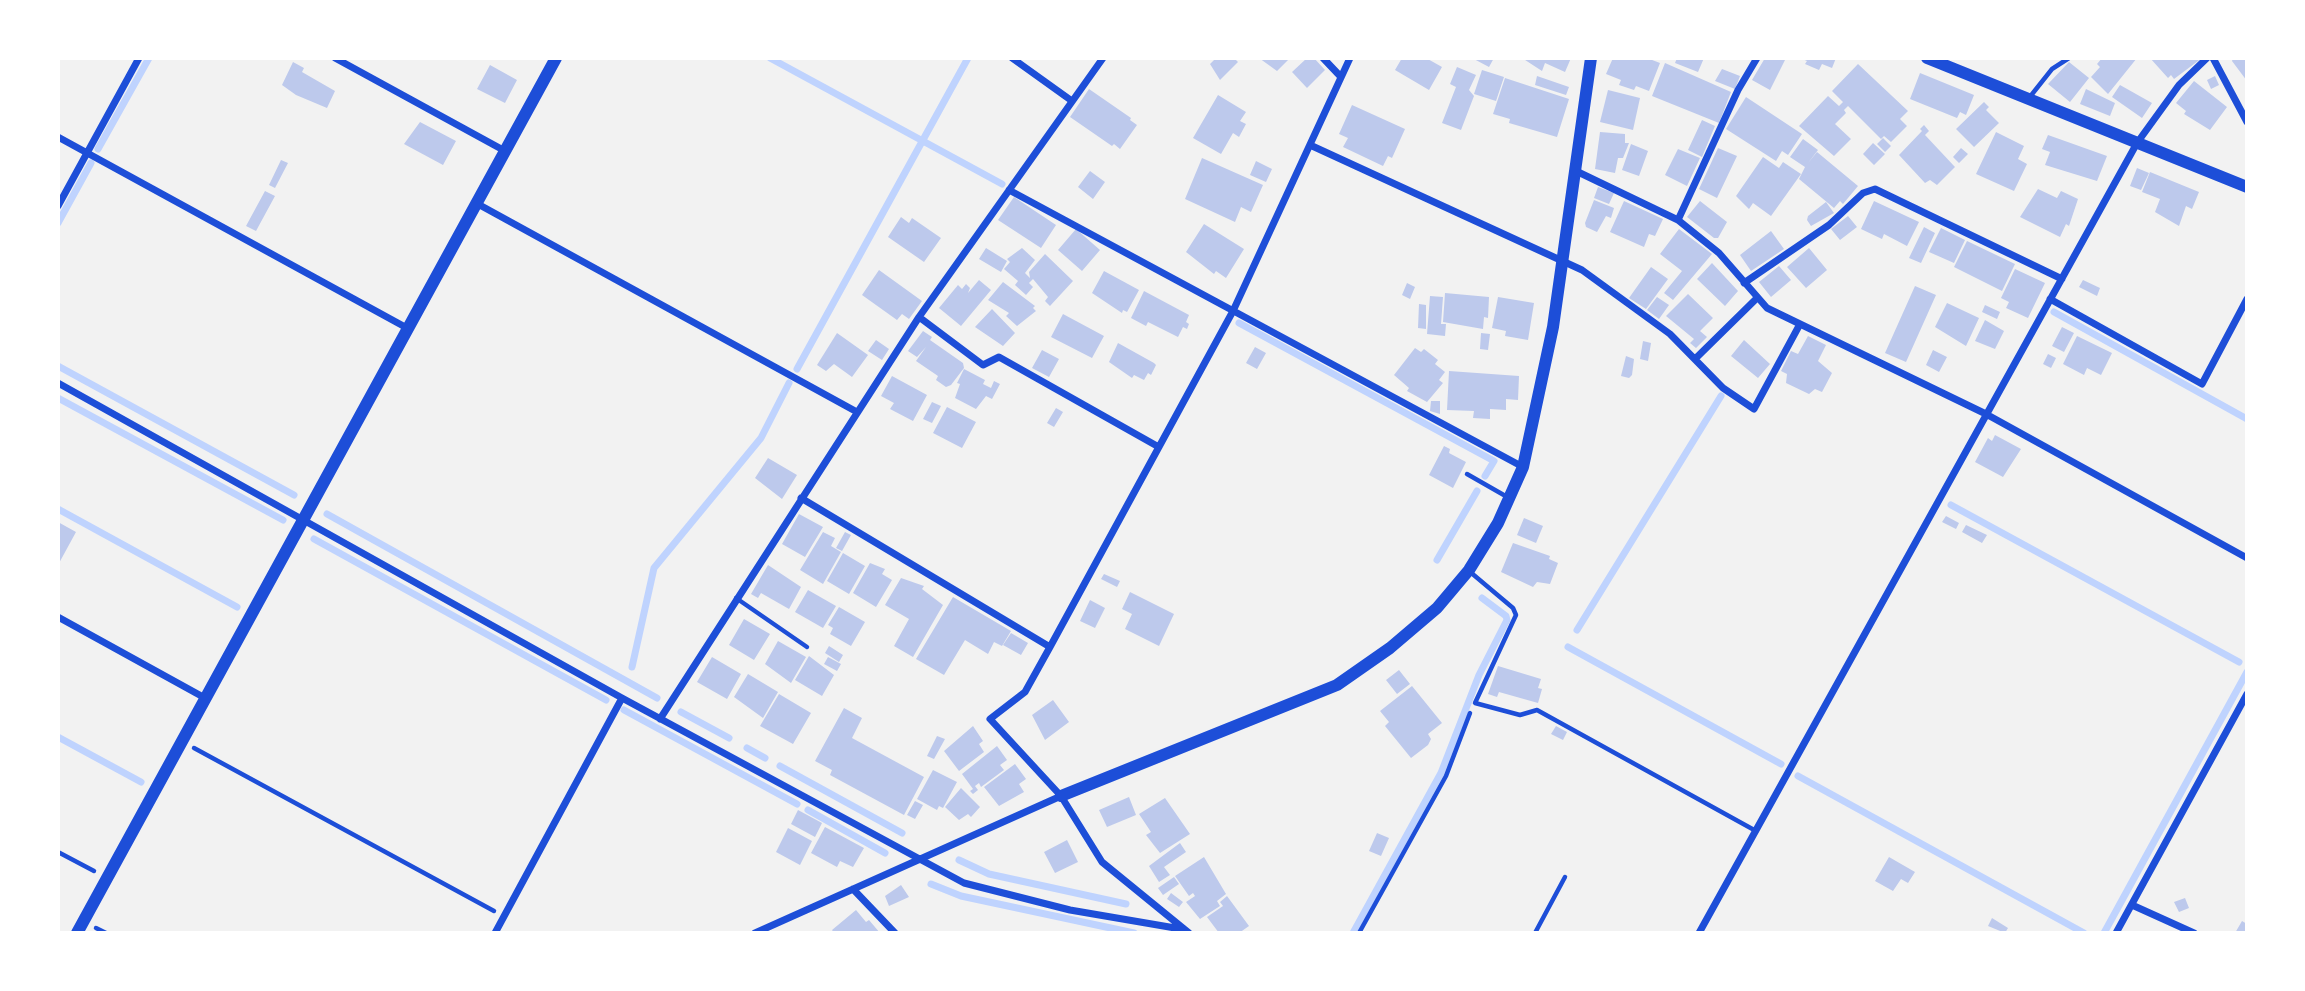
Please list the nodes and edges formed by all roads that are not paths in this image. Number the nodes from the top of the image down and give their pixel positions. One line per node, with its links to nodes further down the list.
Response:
1 (139, 58): 22 (street)
2 (335, 58): 21 (street)
3 (556, 58): 21 (street)
4 (1012, 58): 16 (street)
5 (1103, 58): 16 (street)
6 (1323, 58): 14 (street)
7 (1350, 58): 14 (street)
8 (1591, 58): 23 (street)
9 (1757, 58): 28 (street)
10 (1927, 58): 15 (street)
11 (2068, 58): 15 (lane)
12 (2207, 58): 19 (street)
13 (2213, 58): 17 (street)
14 (1341, 78): 20 (street)
15 (2028, 99): 19 (street)
16 (1072, 101): 25 (street)
17 (2247, 122)
18 (58, 137): 22 (street)
19 (2137, 142): 24 (street); 30 (street)
20 (1310, 145): 29 (street); 35 (street)
21 (505, 150): 26 (street)
22 (88, 152): 27 (street); 38 (street)
23 (1577, 171): 28 (street); 29 (street)
24 (2247, 187)
25 (1009, 190): 35 (street); 36 (street)
26 (476, 202): 38 (street); 41 (street)
27 (58, 206)
28 (1678, 220): 31 (street)
29 (1563, 262): 39 (street); 44 (street)
30 (2062, 279): 31 (street); 33 (street)
31 (1744, 284): 32 (street)
32 (1756, 299): 37 (street); 39 (street)
33 (2050, 299): 34 (street); 42 (street)
34 (2247, 299)
35 (1233, 311): 43 (street); 44 (street)
36 (919, 317): 41 (street); 43 (street)
37 (1800, 324): 39 (street); 42 (street)
38 (407, 328): 48 (street)
39 (1695, 359)
40 (58, 383): 48 (street)
41 (858, 412): 46 (street)
42 (1986, 414): 49 (street); 60 (street)
43 (1157, 446): 54 (street)
44 (1523, 467): 47 (street)
45 (1467, 474): 47 (lane)
46 (801, 498): 51 (street); 54 (street)
47 (1509, 498): 50 (street)
48 (302, 518): 56 (street); 57 (street)
49 (2247, 558)
50 (1469, 570): 59 (street); 60 (lane)
51 (736, 598): 53 (lane); 58 (street)
52 (58, 617): 56 (street)
53 (807, 647)
54 (1051, 647): 59 (street)
55 (2247, 694): 63 (street)
56 (205, 698): 65 (street)
57 (622, 698): 58 (street); 66 (street)
58 (660, 719): 61 (street)
59 (1061, 796): 61 (street); 64 (street)
60 (1756, 831): 70 (street)
61 (919, 858): 62 (street); 64 (street)
62 (853, 888): 67 (street); 68 (street)
63 (2132, 905): 71 (street); 72 (street)
64 (1181, 929): 69 (street)
65 (77, 933)
66 (495, 933)
67 (755, 933)
68 (895, 933)
69 (1189, 933)
70 (1699, 933)
71 (2116, 933)
72 (2194, 933)

